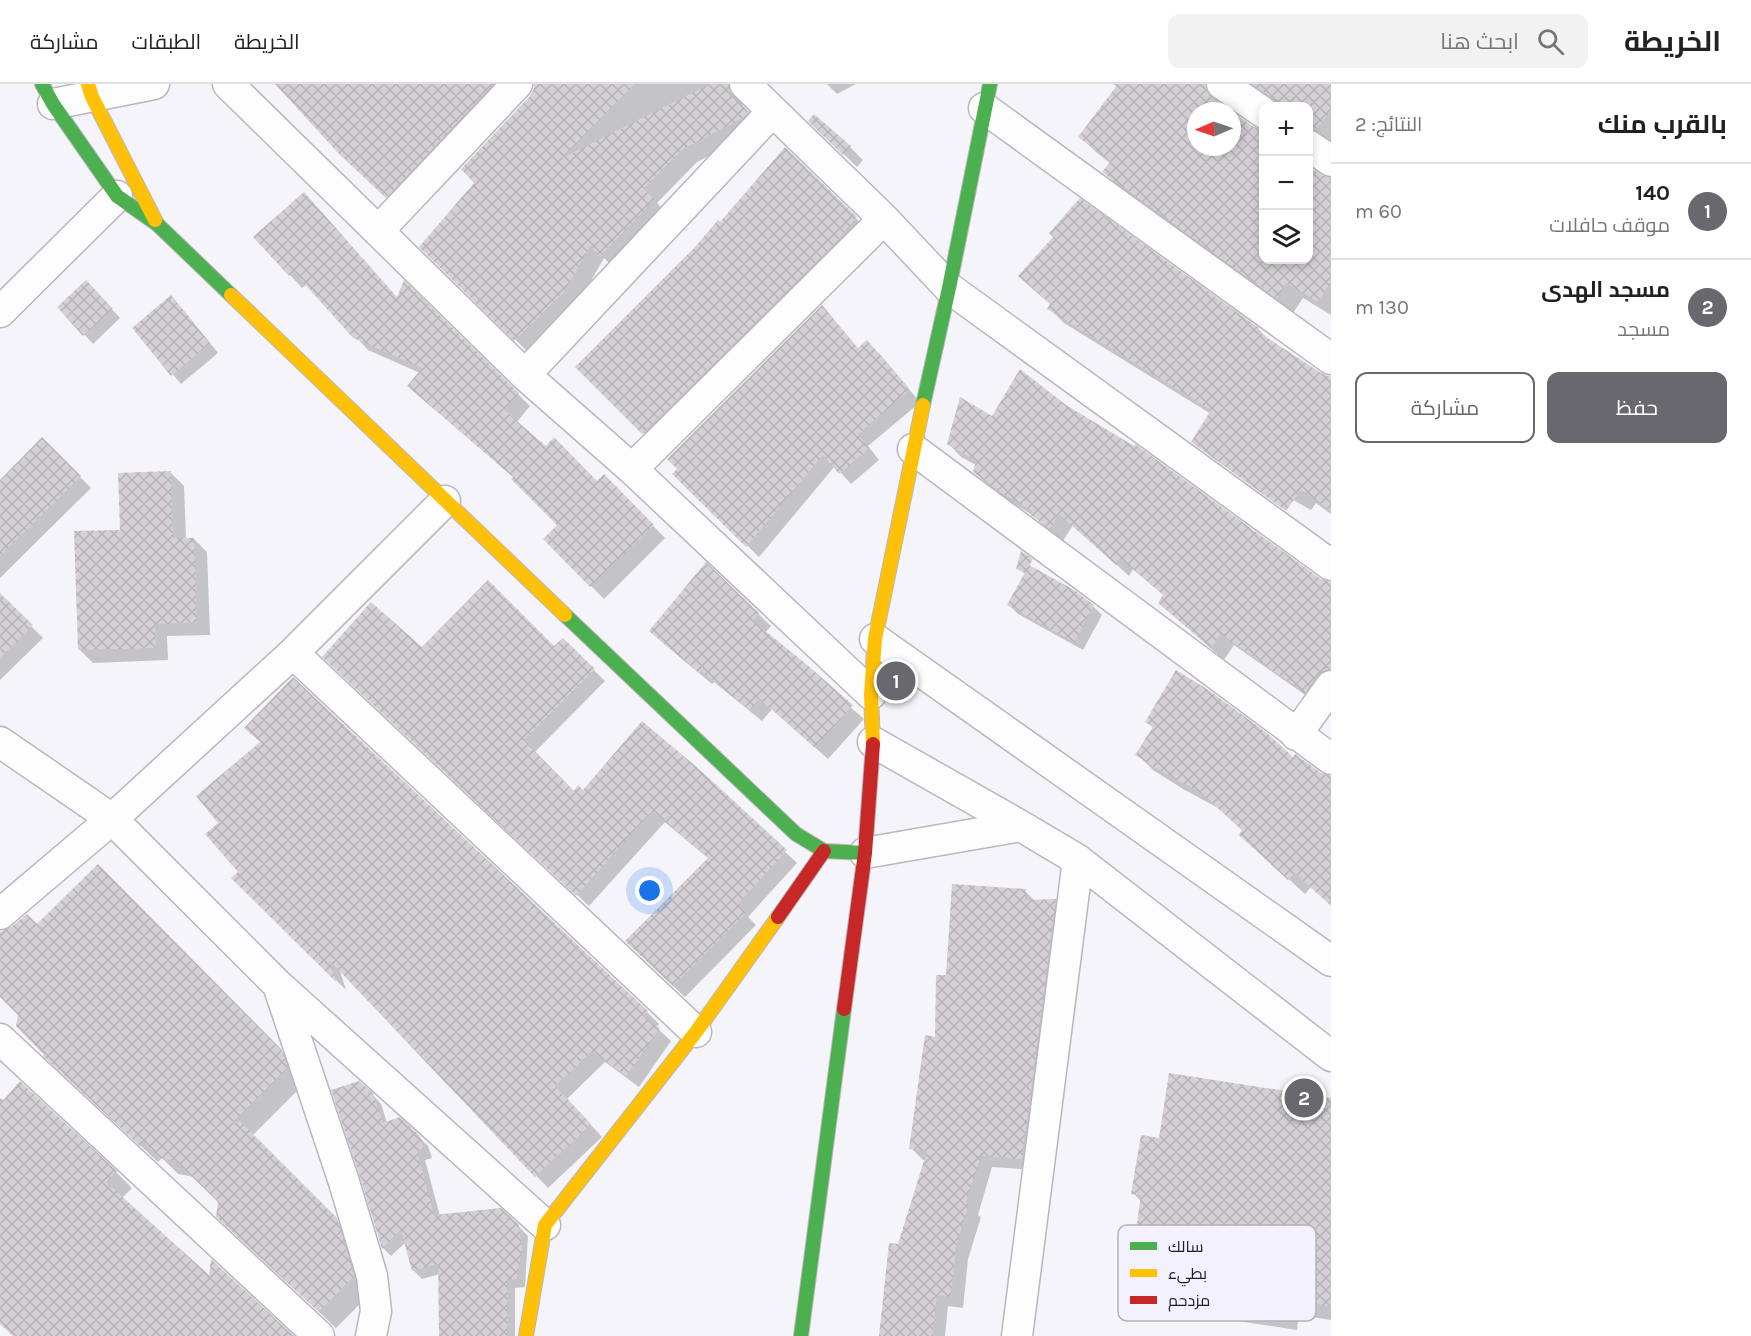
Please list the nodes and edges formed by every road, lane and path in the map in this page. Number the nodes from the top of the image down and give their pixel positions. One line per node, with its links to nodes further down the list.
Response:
1 (154, 84): 6 (street)
2 (228, 84): 16 (street)
3 (517, 84): 16 (street)
4 (746, 84): 10 (street)
5 (1222, 84): 9 (street)
6 (90, 90): 7 (street); 15 (street)
7 (48, 94): 13 (street)
8 (987, 96): 17 (street); 19 (street)
9 (1259, 110)
10 (773, 111): 14 (street); 20 (street)
11 (1313, 148): 12 (street)
12 (1331, 161)
13 (117, 196): 15 (street); 18 (street)
14 (884, 219): 17 (street); 22 (street)
15 (157, 224): 23 (street)
16 (378, 231): 20 (street)
17 (949, 288): 21 (street); 24 (street)
18 (0, 312)
19 (1329, 354)
20 (525, 375): 22 (street)
21 (913, 449): 25 (street); 29 (street)
22 (632, 470): 28 (street)
23 (445, 501): 26 (street); 35 (street)
24 (1331, 565)
25 (875, 639): 28 (street); 39 (street)
26 (293, 653): 33 (street); 41 (street)
27 (1331, 686): 29 (street)
28 (871, 694): 31 (street)
29 (1296, 735): 32 (street)
30 (0, 742): 33 (street)
31 (873, 742): 34 (street); 36 (street)
32 (1331, 759)
33 (112, 819): 38 (street); 40 (street)
34 (1021, 826): 36 (street); 37 (street)
35 (824, 851): 36 (street); 41 (street)
36 (865, 853): 48 (street)
37 (1078, 860): 43 (street); 49 (street)
38 (0, 914)
39 (1331, 961)
40 (278, 985): 44 (street); 46 (street)
41 (696, 1032): 44 (street)
42 (0, 1039): 45 (street)
43 (1331, 1056)
44 (544, 1225): 47 (street)
45 (319, 1336)
46 (371, 1336)
47 (526, 1336)
48 (801, 1336)
49 (1017, 1336)

